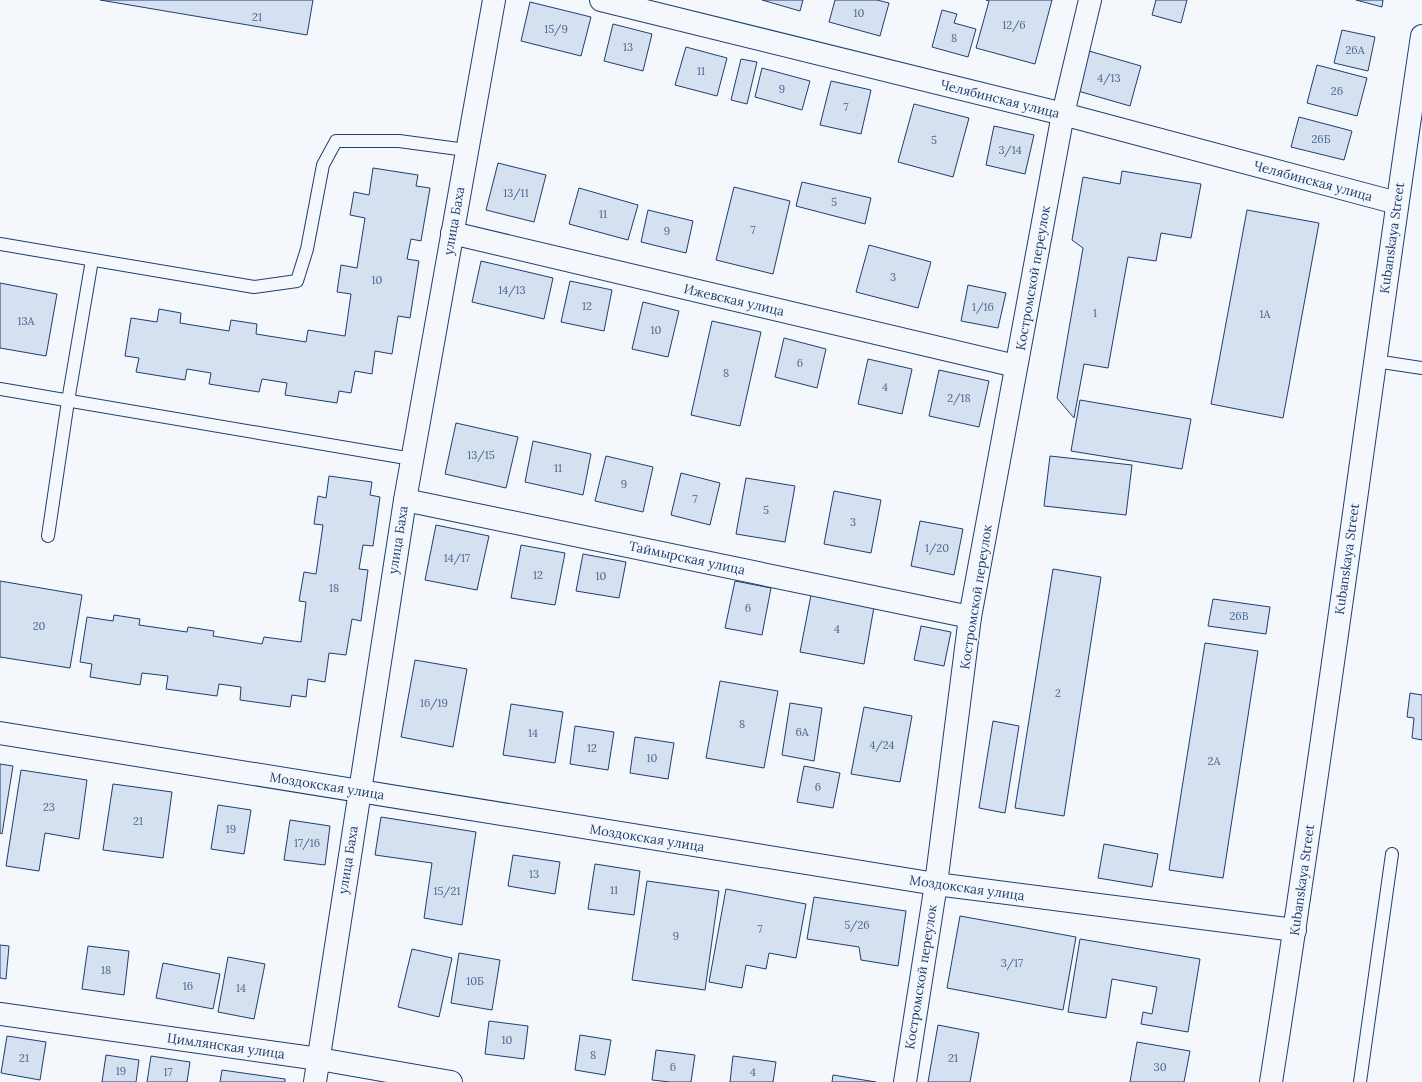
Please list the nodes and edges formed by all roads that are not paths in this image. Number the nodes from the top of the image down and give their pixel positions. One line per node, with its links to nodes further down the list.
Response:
1 (494, 0): 6 (street, улица Баха)
2 (601, 0): 5 (street, Челябинская улица)
3 (1090, 0): 5 (street, Костромской переулок)
4 (1422, 36): 7 (street, Kubanskaya Street)
5 (1062, 114): 7 (street, Челябинская улица); 12 (street, Костромской переулок)
6 (466, 150): 8 (street, улица Баха); 10 (lane)
7 (1397, 204): 11 (street, Kubanskaya Street)
8 (452, 233): 12 (street, Ижевская улица); 16 (street, улица Баха)
9 (0, 244): 10 (lane)
10 (92, 260): 15 (lane)
11 (1375, 361): 13 (lane); 24 (street, Kubanskaya Street)
12 (1016, 366): 19 (street, Костромской переулок)
13 (1422, 368)
14 (0, 389): 15 (lane)
15 (68, 401): 16 (lane); 18 (lane)
16 (412, 459): 17 (street, улица Баха)
17 (404, 500): 19 (street, Таймырская улица); 21 (street, улица Баха)
18 (48, 536)
19 (970, 617): 23 (street, Костромской переулок)
20 (0, 733): 21 (street, Моздокская улица)
21 (359, 792): 23 (street, Моздокская улица); 26 (street, улица Баха)
22 (1392, 854): 31 (lane)
23 (936, 884): 24 (street, Моздокская улица); 29 (street, Костромской переулок)
24 (1295, 930): 30 (street, Kubanskaya Street)
25 (0, 1014): 26 (street, Цимлянская улица)
26 (319, 1059): 27 (street, улица Баха); 28 (street, Цимлянская улица)
27 (315, 1082)
28 (451, 1082)
29 (905, 1082)
30 (1271, 1082)
31 (1360, 1082)

